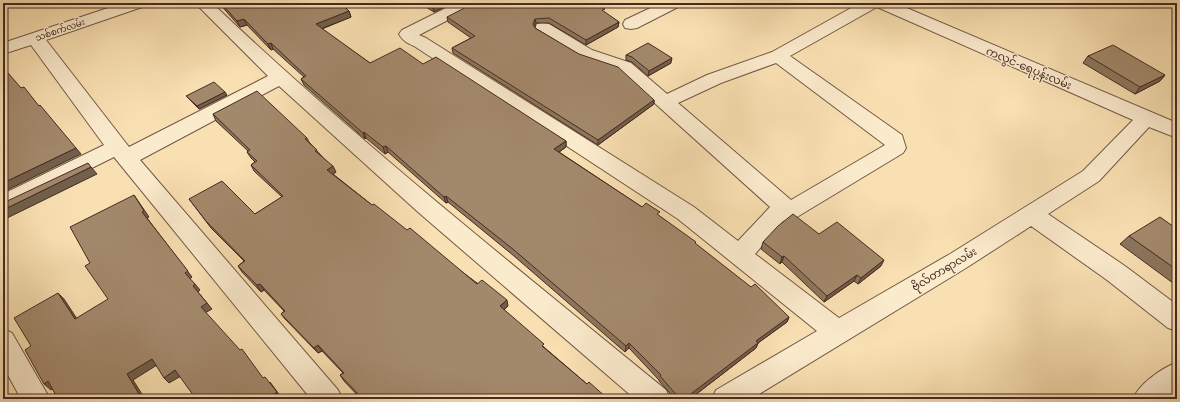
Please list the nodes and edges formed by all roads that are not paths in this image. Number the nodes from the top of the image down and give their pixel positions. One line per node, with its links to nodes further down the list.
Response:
1 (139, 3): 9 (street, သစ်စက်လမ်း)
2 (203, 3): 12 (street)
3 (469, 3): 20 (street)
4 (674, 3): 7 (street)
5 (872, 3): 11 (street)
6 (881, 3): 14 (street, ကလွင်-ရေပုန်းလမ်း)
7 (631, 24)
8 (542, 28): 13 (street)
9 (35, 38): 10 (street, သစ်စက်လမ်း); 16 (street)
10 (3, 49)
11 (778, 56): 13 (street); 18 (street)
12 (281, 77): 16 (street); 27 (street)
13 (665, 102): 18 (street)
14 (1146, 118): 15 (street, ကလွင်-ရေပုန်းလမ်း); 19 (street, ဗိုလ်တာရာလမ်း)
15 (1177, 131)
16 (122, 152): 17 (street); 26 (street)
17 (3, 204)
18 (788, 211): 20 (street)
19 (1031, 214): 21 (street); 22 (street, ဗိုလ်တာရာလမ်း)
20 (739, 255): 22 (street)
21 (1177, 320)
22 (837, 332): 28 (street, ဗိုလ်တာရာလမ်း)
23 (3, 341): 25 (street)
24 (1177, 375): 29 (street)
25 (36, 399)
26 (328, 399)
27 (656, 399)
28 (726, 399)
29 (1146, 399)

